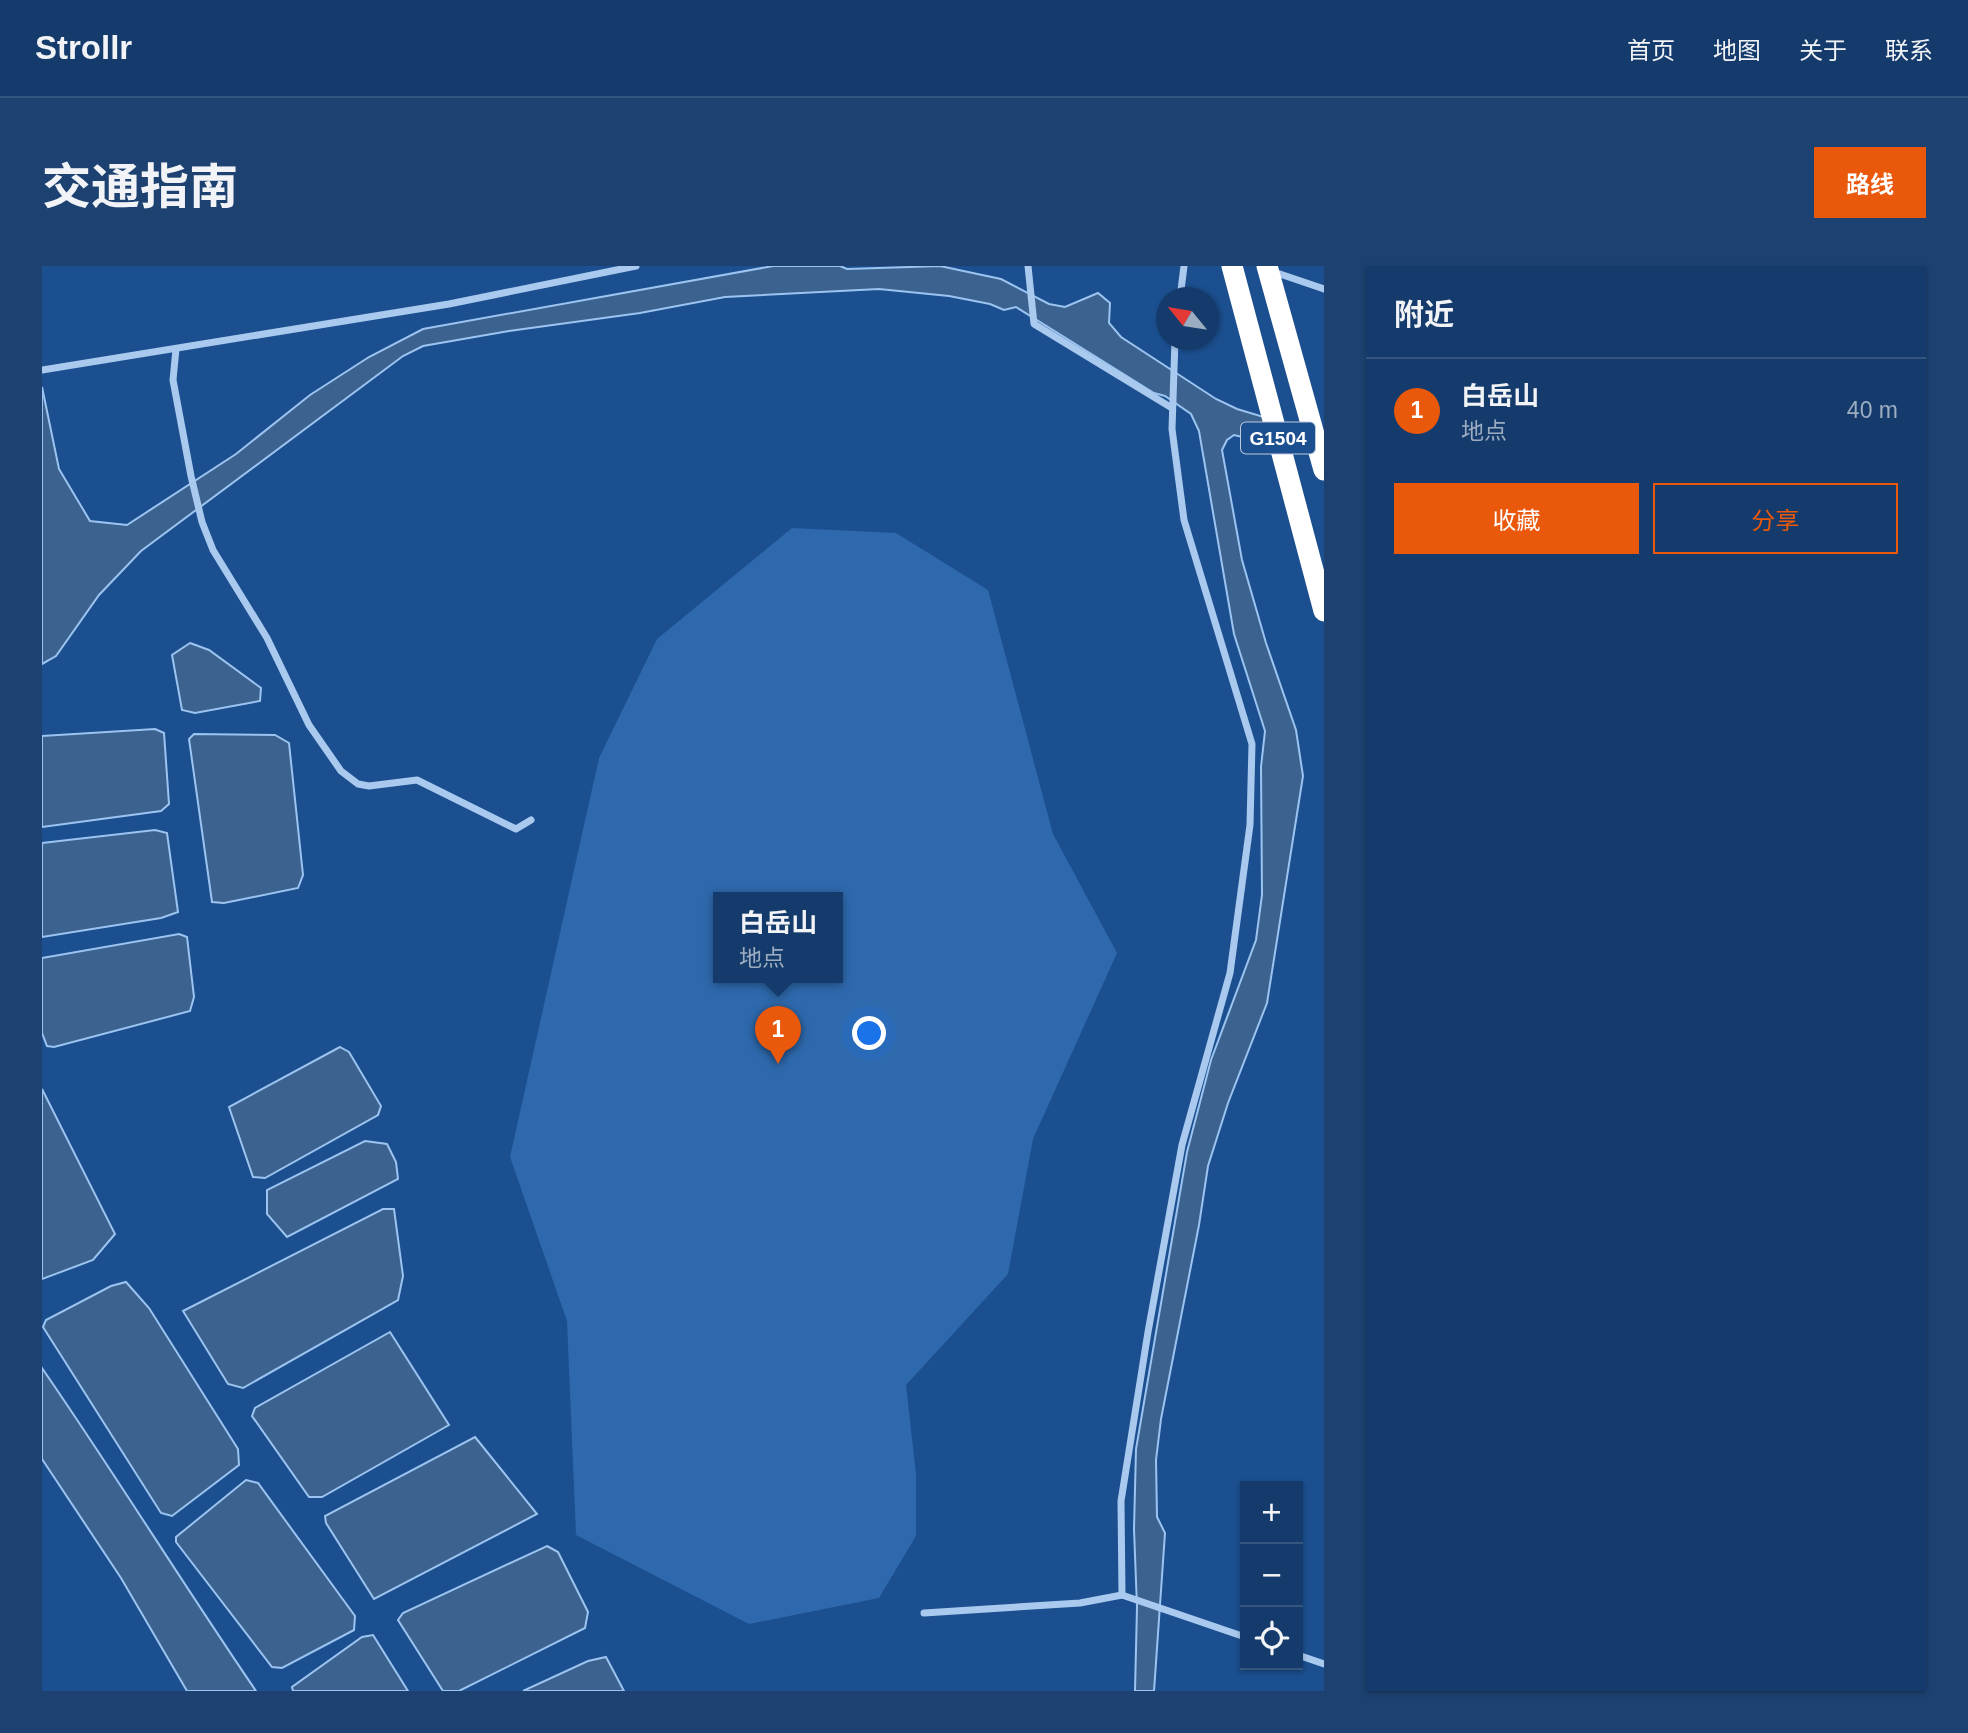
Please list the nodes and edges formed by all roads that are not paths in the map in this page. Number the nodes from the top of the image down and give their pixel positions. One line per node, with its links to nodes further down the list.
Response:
1 (636, 266): 9 (street)
2 (1028, 266): 12 (street)
3 (1184, 266): 7 (street)
4 (1232, 266): 14 (highway, G1504)
5 (1257, 266): 8 (street)
6 (1267, 266): 13 (highway, G1504)
7 (1181, 287)
8 (1324, 289)
9 (176, 349): 11 (street); 15 (street)
10 (1175, 350): 12 (street)
11 (42, 370)
12 (1172, 408): 16 (street)
13 (1324, 470)
14 (1324, 610)
15 (531, 820)
16 (1122, 1595): 17 (street); 18 (street)
17 (924, 1613)
18 (1240, 1635)
19 (1303, 1657): 20 (street)
20 (1324, 1664)

